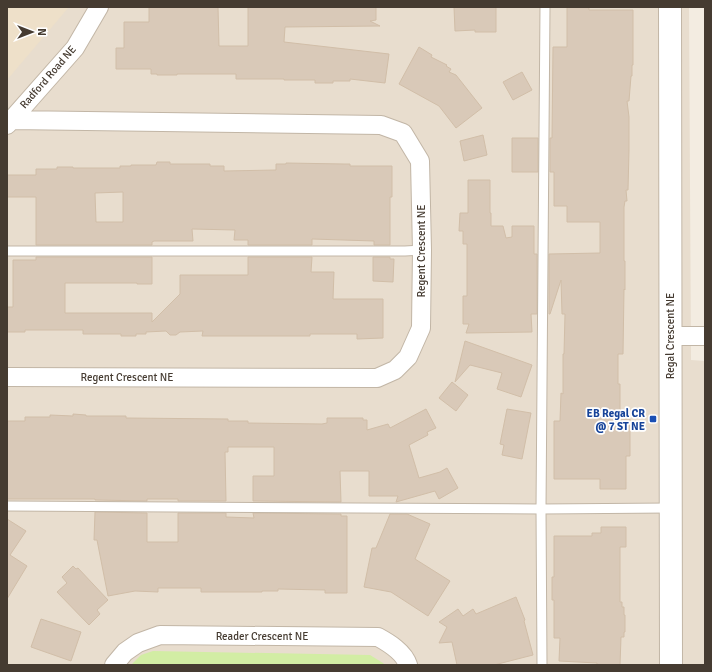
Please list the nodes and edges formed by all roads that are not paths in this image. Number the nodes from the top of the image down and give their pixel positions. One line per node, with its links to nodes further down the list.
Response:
1 (99, 7): 4 (street, Radford Road NE)
2 (545, 7): 12 (lane)
3 (670, 7): 7 (street, Regal Crescent NE)
4 (9, 122): 6 (street, Regent Crescent NE)
5 (7, 250): 6 (lane)
6 (422, 250): 9 (street, Regent Crescent NE)
7 (670, 336): 8 (street); 11 (street, Regal Crescent NE)
8 (705, 336)
9 (7, 377)
10 (7, 506): 12 (lane)
11 (670, 508): 12 (lane); 16 (street, Regal Crescent NE)
12 (542, 509): 15 (lane)
13 (114, 665): 14 (street, Reader Crescent NE)
14 (408, 665)
15 (542, 665)
16 (671, 665)

